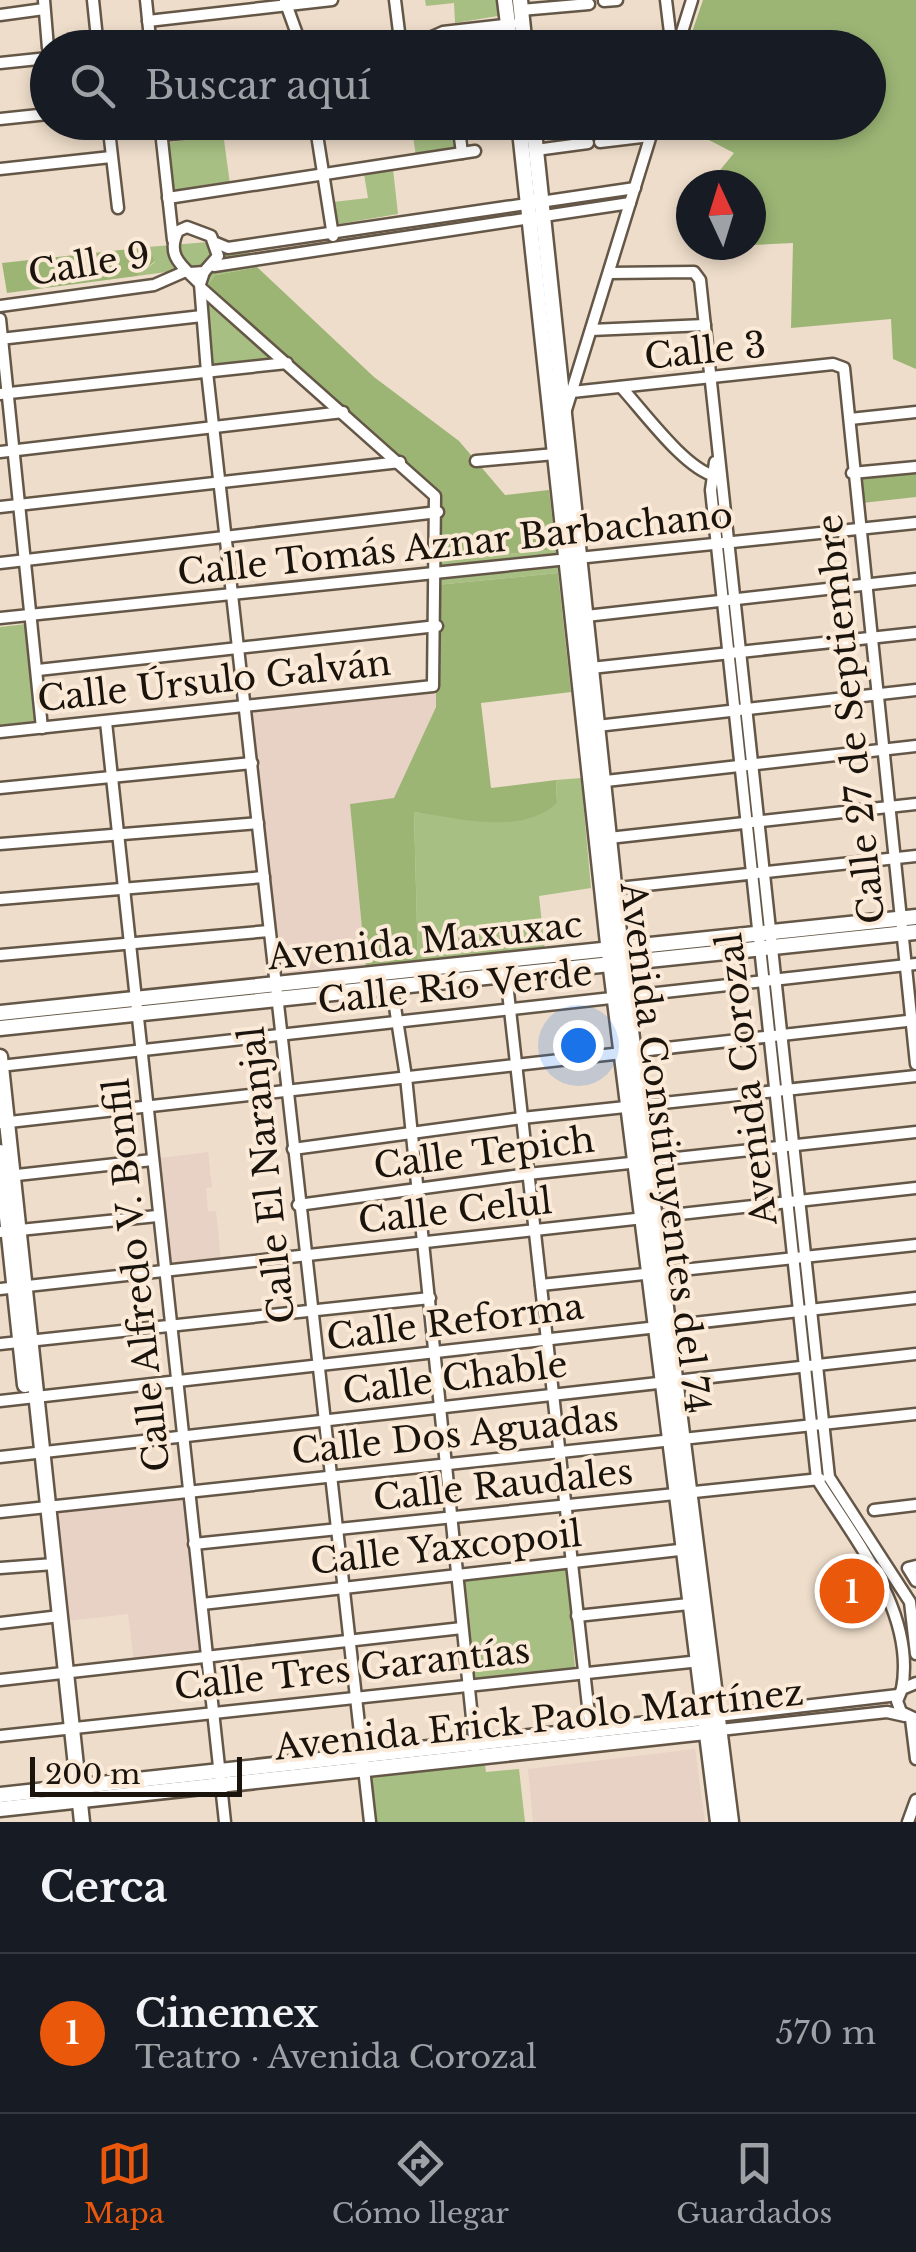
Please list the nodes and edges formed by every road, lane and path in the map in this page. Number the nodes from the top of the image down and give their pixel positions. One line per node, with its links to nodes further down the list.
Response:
1 (93, 0): 17 (street)
2 (146, 0): 15 (street)
3 (332, 0): 10 (street)
4 (396, 0): 20 (street)
5 (506, 0): 14 (main road)
6 (617, 0): 9 (street)
7 (666, 0): 22 (street)
8 (692, 0): 23 (street)
9 (604, 1)
10 (286, 3): 15 (street); 19 (street)
11 (589, 4): 14 (street)
12 (44, 5): 13 (street); 16 (street)
13 (0, 14)
14 (518, 14): 21 (street)
15 (148, 21): 18 (street)
16 (46, 30)
17 (96, 30)
18 (149, 30)
19 (296, 30)
20 (401, 30)
21 (450, 30)
22 (672, 30)
23 (681, 30)
24 (30, 60): 25 (street)
25 (0, 63)
26 (30, 116): 27 (street)
27 (0, 119)
28 (110, 140): 39 (street)
29 (161, 140): 43 (street)
30 (319, 140): 41 (street)
31 (460, 140): 38 (street)
32 (522, 140): 46 (main road, Avenida Constituyentes del 74)
33 (535, 140): 36 (main road, Avenida Constituyentes del 74)
34 (618, 140): 36 (street)
35 (649, 140): 42 (street)
36 (536, 150): 46 (main road, Avenida Constituyentes del 74)
37 (475, 151): 38 (street)
38 (462, 153): 41 (street)
39 (111, 157): 40 (street); 45 (street)
40 (0, 169)
41 (324, 174): 43 (street); 49 (street)
42 (634, 188): 44 (street); 46 (street)
43 (168, 198): 47 (street)
44 (630, 203): 46 (street); 54 (street)
45 (118, 208)
46 (535, 210): 49 (street); 52 (street); 71 (main road, Avenida Constituyentes del 74); 76 (main road, Avenida Constituyentes del 74)
47 (170, 220): 48 (street); 50 (street)
48 (186, 227): 50 (street); 51 (street)
49 (332, 232): 51 (street); 52 (street)
50 (174, 240): 53 (street)
51 (216, 243): 55 (street)
52 (335, 247): 55 (street)
53 (188, 272): 55 (street); 56 (street, Calle 9)
54 (610, 274): 59 (street, Avenida Corozal); 60 (street)
55 (205, 277): 57 (street, Calle El Naranjal); 62 (street)
56 (0, 306)
57 (202, 316): 61 (street); 64 (street, Calle El Naranjal)
58 (0, 319): 61 (street)
59 (705, 324): 60 (street); 65 (street, Avenida Corozal)
60 (591, 330): 67 (street)
61 (1, 339): 68 (street)
62 (288, 362): 64 (street); 69 (street)
63 (844, 368): 65 (street, Calle 3); 72 (street, Calle 27 de Septiembre)
64 (208, 372): 68 (street); 73 (street, Calle El Naranjal)
65 (710, 380): 66 (street, Calle 3); 82 (street, Avenida Corozal)
66 (621, 388): 67 (street, Calle 3); 80 (street)
67 (572, 392): 71 (street)
68 (4, 394): 74 (street)
69 (343, 412): 73 (street); 78 (street)
70 (916, 412): 72 (street)
71 (564, 414): 93 (main road, Avenida Constituyentes del 74)
72 (850, 419): 81 (street, Calle 27 de Septiembre)
73 (216, 428): 74 (street); 83 (street, Calle El Naranjal)
74 (14, 450): 75 (street); 85 (street)
75 (0, 452)
76 (555, 454): 77 (street); 93 (main road, Avenida Constituyentes del 74)
77 (476, 460)
78 (400, 462): 83 (street); 87 (street)
79 (916, 468): 81 (street)
80 (694, 470): 82 (street); 84 (street)
81 (852, 473): 89 (street, Calle 27 de Septiembre)
82 (717, 476): 84 (street, Avenida Corozal); 91 (street, Avenida Corozal)
83 (222, 484): 85 (street); 90 (street, Calle El Naranjal)
84 (712, 496): 91 (street, Avenida Corozal)
85 (19, 505): 86 (street); 92 (street)
86 (0, 507)
87 (438, 512): 90 (street); 95 (street)
88 (916, 523): 89 (street, Calle Tomás Aznar Barbachano)
89 (858, 530): 91 (street, Calle Tomás Aznar Barbachano); 97 (street, Calle 27 de Septiembre)
90 (226, 537): 92 (street); 98 (street, Calle El Naranjal)
91 (722, 544): 93 (street, Calle Tomás Aznar Barbachano); 99 (street, Avenida Corozal)
92 (24, 560): 94 (street); 100 (street)
93 (573, 560): 95 (street, Calle Tomás Aznar Barbachano); 101 (main road, Avenida Constituyentes del 74); 112 (main road, Avenida Constituyentes del 74)
94 (0, 563)
95 (438, 574): 98 (street, Calle Tomás Aznar Barbachano); 103 (street)
96 (916, 579): 97 (street)
97 (865, 584): 99 (street); 105 (street, Calle 27 de Septiembre)
98 (232, 595): 100 (street, Calle Tomás Aznar Barbachano); 106 (street, Calle El Naranjal)
99 (729, 601): 101 (street); 107 (street, Avenida Corozal)
100 (31, 615): 102 (street, Calle Tomás Aznar Barbachano); 109 (street)
101 (586, 616): 108 (main road, Avenida Constituyentes del 74)
102 (0, 618)
103 (436, 626): 106 (street); 113 (street, Calle Úrsulo Galván)
104 (916, 633): 105 (street)
105 (871, 639): 107 (street); 111 (street, Calle 27 de Septiembre)
106 (238, 647): 109 (street); 113 (street, Calle El Naranjal)
107 (734, 652): 108 (street); 114 (street, Avenida Corozal)
108 (591, 668): 112 (main road, Avenida Constituyentes del 74)
109 (38, 670): 117 (street)
110 (916, 690): 111 (street)
111 (877, 695): 114 (street); 120 (street, Calle 27 de Septiembre)
112 (588, 698): 116 (main road, Avenida Constituyentes del 74); 124 (main road, Avenida Constituyentes del 74)
113 (244, 706): 115 (street, Calle Úrsulo Galván); 121 (street, Calle El Naranjal)
114 (740, 711): 116 (street); 122 (street, Avenida Corozal)
115 (106, 722): 117 (street, Calle Úrsulo Galván); 123 (street, Calle Alfredo V. Bonfil)
116 (598, 726): 124 (main road, Avenida Constituyentes del 74)
117 (42, 728): 118 (street, Calle Úrsulo Galván)
118 (0, 732)
119 (916, 746): 120 (street)
120 (882, 749): 122 (street); 127 (street, Calle 27 de Septiembre)
121 (252, 763): 123 (street); 128 (street, Calle El Naranjal)
122 (746, 765): 124 (street); 129 (street, Avenida Corozal)
123 (110, 775): 125 (street); 130 (street, Calle Alfredo V. Bonfil)
124 (597, 782): 131 (main road, Avenida Constituyentes del 74); 138 (main road, Avenida Constituyentes del 74)
125 (0, 788)
126 (916, 804): 127 (street)
127 (889, 807): 129 (street); 134 (street, Calle 27 de Septiembre)
128 (258, 822): 130 (street); 136 (street, Calle El Naranjal)
129 (752, 822): 131 (street); 135 (street, Avenida Corozal)
130 (116, 832): 132 (street); 137 (street, Calle Alfredo V. Bonfil)
131 (610, 838): 138 (main road, Avenida Constituyentes del 74)
132 (0, 844)
133 (916, 856): 134 (street)
134 (894, 858): 135 (street); 140 (street, Calle 27 de Septiembre)
135 (757, 874): 138 (street); 142 (street, Avenida Corozal)
136 (264, 877): 137 (street); 141 (street, Calle El Naranjal)
137 (121, 888): 139 (street); 143 (street, Calle Alfredo V. Bonfil)
138 (609, 889): 145 (main road, Avenida Constituyentes del 74)
139 (0, 899)
140 (909, 925): 142 (main road, Avenida Maxuxac); 146 (street, Calle 27 de Septiembre)
141 (269, 931): 143 (street); 150 (street, Calle El Naranjal)
142 (764, 940): 145 (main road, Avenida Maxuxac); 148 (street, Avenida Corozal)
143 (128, 942): 144 (street); 152 (street, Calle Alfredo V. Bonfil)
144 (0, 955)
145 (616, 957): 147 (main road, Avenida Maxuxac); 150 (main road, Avenida Maxuxac); 151 (main road, Avenida Constituyentes del 74)
146 (911, 965): 148 (street, Calle Río Verde); 156 (street, Calle 27 de Septiembre)
147 (506, 974): 149 (main road, Avenida Maxuxac); 153 (street)
148 (769, 980): 151 (street, Calle Río Verde); 159 (street, Avenida Corozal)
149 (392, 988): 150 (main road, Avenida Maxuxac); 155 (street)
150 (276, 994): 152 (main road, Avenida Maxuxac); 158 (street, Calle El Naranjal)
151 (621, 996): 153 (street, Calle Río Verde); 161 (main road, Avenida Constituyentes del 74)
152 (137, 1008): 154 (main road, Avenida Maxuxac); 157 (main road, Avenida Maxuxac); 160 (street, Calle Alfredo V. Bonfil)
153 (510, 1008): 155 (street, Calle Río Verde); 163 (street)
154 (0, 1013)
155 (396, 1020): 158 (street, Calle Río Verde); 167 (street)
156 (914, 1021): 159 (street); 164 (street, Calle 27 de Septiembre)
157 (0, 1028)
158 (280, 1033): 160 (street, Calle Río Verde); 169 (street, Calle El Naranjal)
159 (777, 1035): 161 (street); 168 (street, Avenida Corozal)
160 (141, 1050): 165 (street, Calle Río Verde); 170 (street, Calle Alfredo V. Bonfil)
161 (628, 1053): 163 (street); 171 (main road, Avenida Constituyentes del 74)
162 (0, 1057): 165 (main road)
163 (516, 1064): 167 (street); 172 (street)
164 (916, 1064)
165 (0, 1066): 173 (main road)
166 (916, 1076): 168 (street)
167 (406, 1077): 169 (street); 174 (street)
168 (783, 1090): 171 (street); 176 (street, Avenida Corozal)
169 (286, 1091): 170 (street); 177 (street, Calle El Naranjal)
170 (147, 1105): 173 (street); 179 (street, Calle Alfredo V. Bonfil)
171 (635, 1107): 172 (street); 180 (main road, Avenida Constituyentes del 74)
172 (522, 1118): 174 (street); 181 (street)
173 (4, 1122): 182 (main road)
174 (410, 1131): 177 (street); 183 (street)
175 (916, 1132): 176 (street, Calle Tepich)
176 (789, 1147): 180 (street, Calle Tepich); 185 (street, Avenida Corozal)
177 (293, 1150): 186 (street, Calle El Naranjal)
178 (0, 1152): 182 (main road)
179 (152, 1160): 182 (street); 187 (street, Calle Alfredo V. Bonfil)
180 (642, 1162): 181 (street, Calle Tepich); 188 (main road, Avenida Constituyentes del 74)
181 (528, 1174): 183 (street, Calle Tepich); 189 (street)
182 (5, 1176): 190 (main road)
183 (417, 1188): 186 (street, Calle Tepich); 191 (street)
184 (916, 1188): 185 (street, Calle Celul)
185 (795, 1201): 188 (street, Calle Celul); 194 (street, Avenida Corozal)
186 (298, 1205): 193 (street, Calle El Naranjal)
187 (157, 1216): 190 (street); 195 (street, Calle Alfredo V. Bonfil)
188 (649, 1216): 189 (street, Calle Celul); 196 (main road, Avenida Constituyentes del 74)
189 (535, 1230): 191 (street, Calle Celul); 197 (street)
190 (9, 1232): 198 (main road)
191 (422, 1243): 193 (street, Calle Celul); 199 (street)
192 (916, 1244): 194 (street)
193 (304, 1254): 195 (street, Calle Celul); 202 (street, Calle El Naranjal)
194 (801, 1257): 196 (street); 201 (street, Avenida Corozal)
195 (164, 1271): 198 (street, Calle Celul); 203 (street, Calle Alfredo V. Bonfil)
196 (656, 1271): 197 (street); 204 (main road, Avenida Constituyentes del 74)
197 (541, 1284): 205 (street)
198 (13, 1288): 206 (main road)
199 (430, 1298): 202 (street); 208 (street)
200 (916, 1298): 201 (street, Calle Reforma)
201 (805, 1310): 204 (street, Calle Reforma); 211 (street, Avenida Corozal)
202 (310, 1312): 203 (street); 210 (street, Calle El Naranjal)
203 (169, 1326): 206 (street); 212 (street, Calle Alfredo V. Bonfil)
204 (662, 1326): 205 (street, Calle Reforma); 213 (main road, Avenida Constituyentes del 74)
205 (547, 1340): 208 (street, Calle Reforma); 214 (street)
206 (25, 1341): 207 (street); 215 (main road)
207 (0, 1344)
208 (433, 1352): 210 (street, Calle Reforma); 217 (street)
209 (916, 1354): 211 (street, Calle Chable)
210 (316, 1366): 212 (street, Calle Reforma); 219 (street, Calle El Naranjal)
211 (810, 1366): 213 (street, Calle Chable); 220 (street, Avenida Corozal)
212 (175, 1381): 215 (street, Calle Reforma); 221 (street, Calle Alfredo V. Bonfil)
213 (669, 1381): 214 (street, Calle Chable); 222 (main road, Avenida Constituyentes del 74)
214 (554, 1394): 217 (street, Calle Chable); 223 (street)
215 (32, 1397): 216 (street, Calle Reforma); 224 (main road)
216 (0, 1402)
217 (438, 1408): 219 (street, Calle Chable); 226 (street)
218 (916, 1414): 220 (street, Calle Dos Aguadas)
219 (324, 1422): 221 (street, Calle Chable); 227 (street, Calle El Naranjal)
220 (817, 1423): 222 (street, Calle Dos Aguadas); 228 (street, Avenida Corozal)
221 (182, 1435): 224 (street, Calle Chable); 229 (street, Calle Alfredo V. Bonfil)
222 (676, 1439): 223 (street, Calle Dos Aguadas); 230 (main road, Avenida Constituyentes del 74)
223 (558, 1450): 226 (street, Calle Dos Aguadas); 231 (street)
224 (37, 1452): 225 (street, Calle Chable); 233 (main road)
225 (0, 1457)
226 (445, 1463): 227 (street, Calle Dos Aguadas); 236 (street)
227 (331, 1476): 229 (street, Calle Dos Aguadas); 237 (street, Calle El Naranjal)
228 (823, 1478): 230 (street, Calle Raudales); 254 (street, Avenida Corozal); 262 (street, Avenida Corozal)
229 (188, 1492): 233 (street, Calle Dos Aguadas); 238 (street, Calle Alfredo V. Bonfil)
230 (684, 1493): 231 (street, Calle Raudales); 239 (main road, Avenida Constituyentes del 74)
231 (564, 1504): 236 (street, Calle Raudales); 240 (street)
232 (916, 1505): 234 (street)
233 (43, 1508): 235 (street, Calle Dos Aguadas); 241 (main road)
234 (874, 1510)
235 (0, 1512)
236 (450, 1519): 237 (street, Calle Raudales); 244 (street)
237 (334, 1531): 238 (street, Calle Raudales); 246 (street, Calle El Naranjal)
238 (194, 1544): 248 (street, Calle Alfredo V. Bonfil)
239 (690, 1548): 240 (street, Calle Yaxcopoil); 247 (main road, Avenida Constituyentes del 74)
240 (570, 1561): 244 (street, Calle Yaxcopoil); 249 (street)
241 (49, 1564): 243 (street); 250 (main road)
242 (912, 1567): 245 (street)
243 (0, 1568)
244 (458, 1575): 246 (street, Calle Yaxcopoil); 252 (street)
245 (916, 1581)
246 (341, 1587): 248 (street, Calle Yaxcopoil); 253 (street, Calle El Naranjal)
247 (697, 1603): 249 (street); 256 (main road, Avenida Constituyentes del 74)
248 (202, 1604): 255 (street, Calle Alfredo V. Bonfil)
249 (577, 1616): 257 (street)
250 (55, 1617): 251 (street); 258 (main road)
251 (0, 1623)
252 (462, 1628): 253 (street); 261 (street)
253 (348, 1643): 255 (street); 263 (street, Calle El Naranjal)
254 (916, 1654)
255 (208, 1657): 258 (street); 266 (street, Calle Alfredo V. Bonfil)
256 (704, 1660): 257 (street, Calle Tres Garantías); 269 (main road, Avenida Constituyentes del 74)
257 (584, 1671): 261 (street, Calle Tres Garantías); 273 (street)
258 (61, 1673): 259 (street); 271 (main road)
259 (0, 1680)
260 (916, 1683): 262 (street, Avenida Erick Paolo Martínez)
261 (467, 1684): 263 (street, Calle Tres Garantías); 274 (street)
262 (900, 1692): 264 (street, Avenida Erick Paolo Martínez); 268 (street, Avenida Corozal)
263 (354, 1697): 266 (street, Calle Tres Garantías); 276 (street, Calle El Naranjal)
264 (839, 1702): 265 (street, Avenida Erick Paolo Martínez); 267 (street)
265 (772, 1710): 269 (street, Avenida Erick Paolo Martínez); 270 (street)
266 (214, 1712): 271 (street, Calle Tres Garantías); 277 (street, Calle Alfredo V. Bonfil)
267 (840, 1717): 268 (street, Avenida Erick Paolo Martínez); 270 (street, Avenida Erick Paolo Martínez)
268 (911, 1718): 275 (street, Avenida Corozal)
269 (712, 1724): 270 (street, Avenida Erick Paolo Martínez); 273 (main road, Avenida Erick Paolo Martínez); 286 (main road, Avenida Constituyentes del 74); 287 (main road, Avenida Constituyentes del 74)
270 (772, 1724)
271 (67, 1728): 272 (street, Calle Tres Garantías); 278 (main road)
272 (0, 1736)
273 (592, 1737): 274 (main road, Avenida Erick Paolo Martínez)
274 (475, 1750): 276 (main road, Avenida Erick Paolo Martínez)
275 (916, 1760)
276 (362, 1762): 277 (main road, Avenida Erick Paolo Martínez); 285 (street, Calle El Naranjal)
277 (220, 1778): 278 (main road, Avenida Erick Paolo Martínez); 284 (street, Calle Alfredo V. Bonfil)
278 (74, 1794): 279 (main road, Avenida Erick Paolo Martínez); 281 (main road, Avenida Erick Paolo Martínez); 282 (main road); 283 (main road)
279 (0, 1795)
280 (916, 1800): 288 (street)
281 (0, 1809)
282 (73, 1822)
283 (82, 1822)
284 (225, 1822)
285 (370, 1822)
286 (718, 1822)
287 (731, 1822)
288 (908, 1822)

